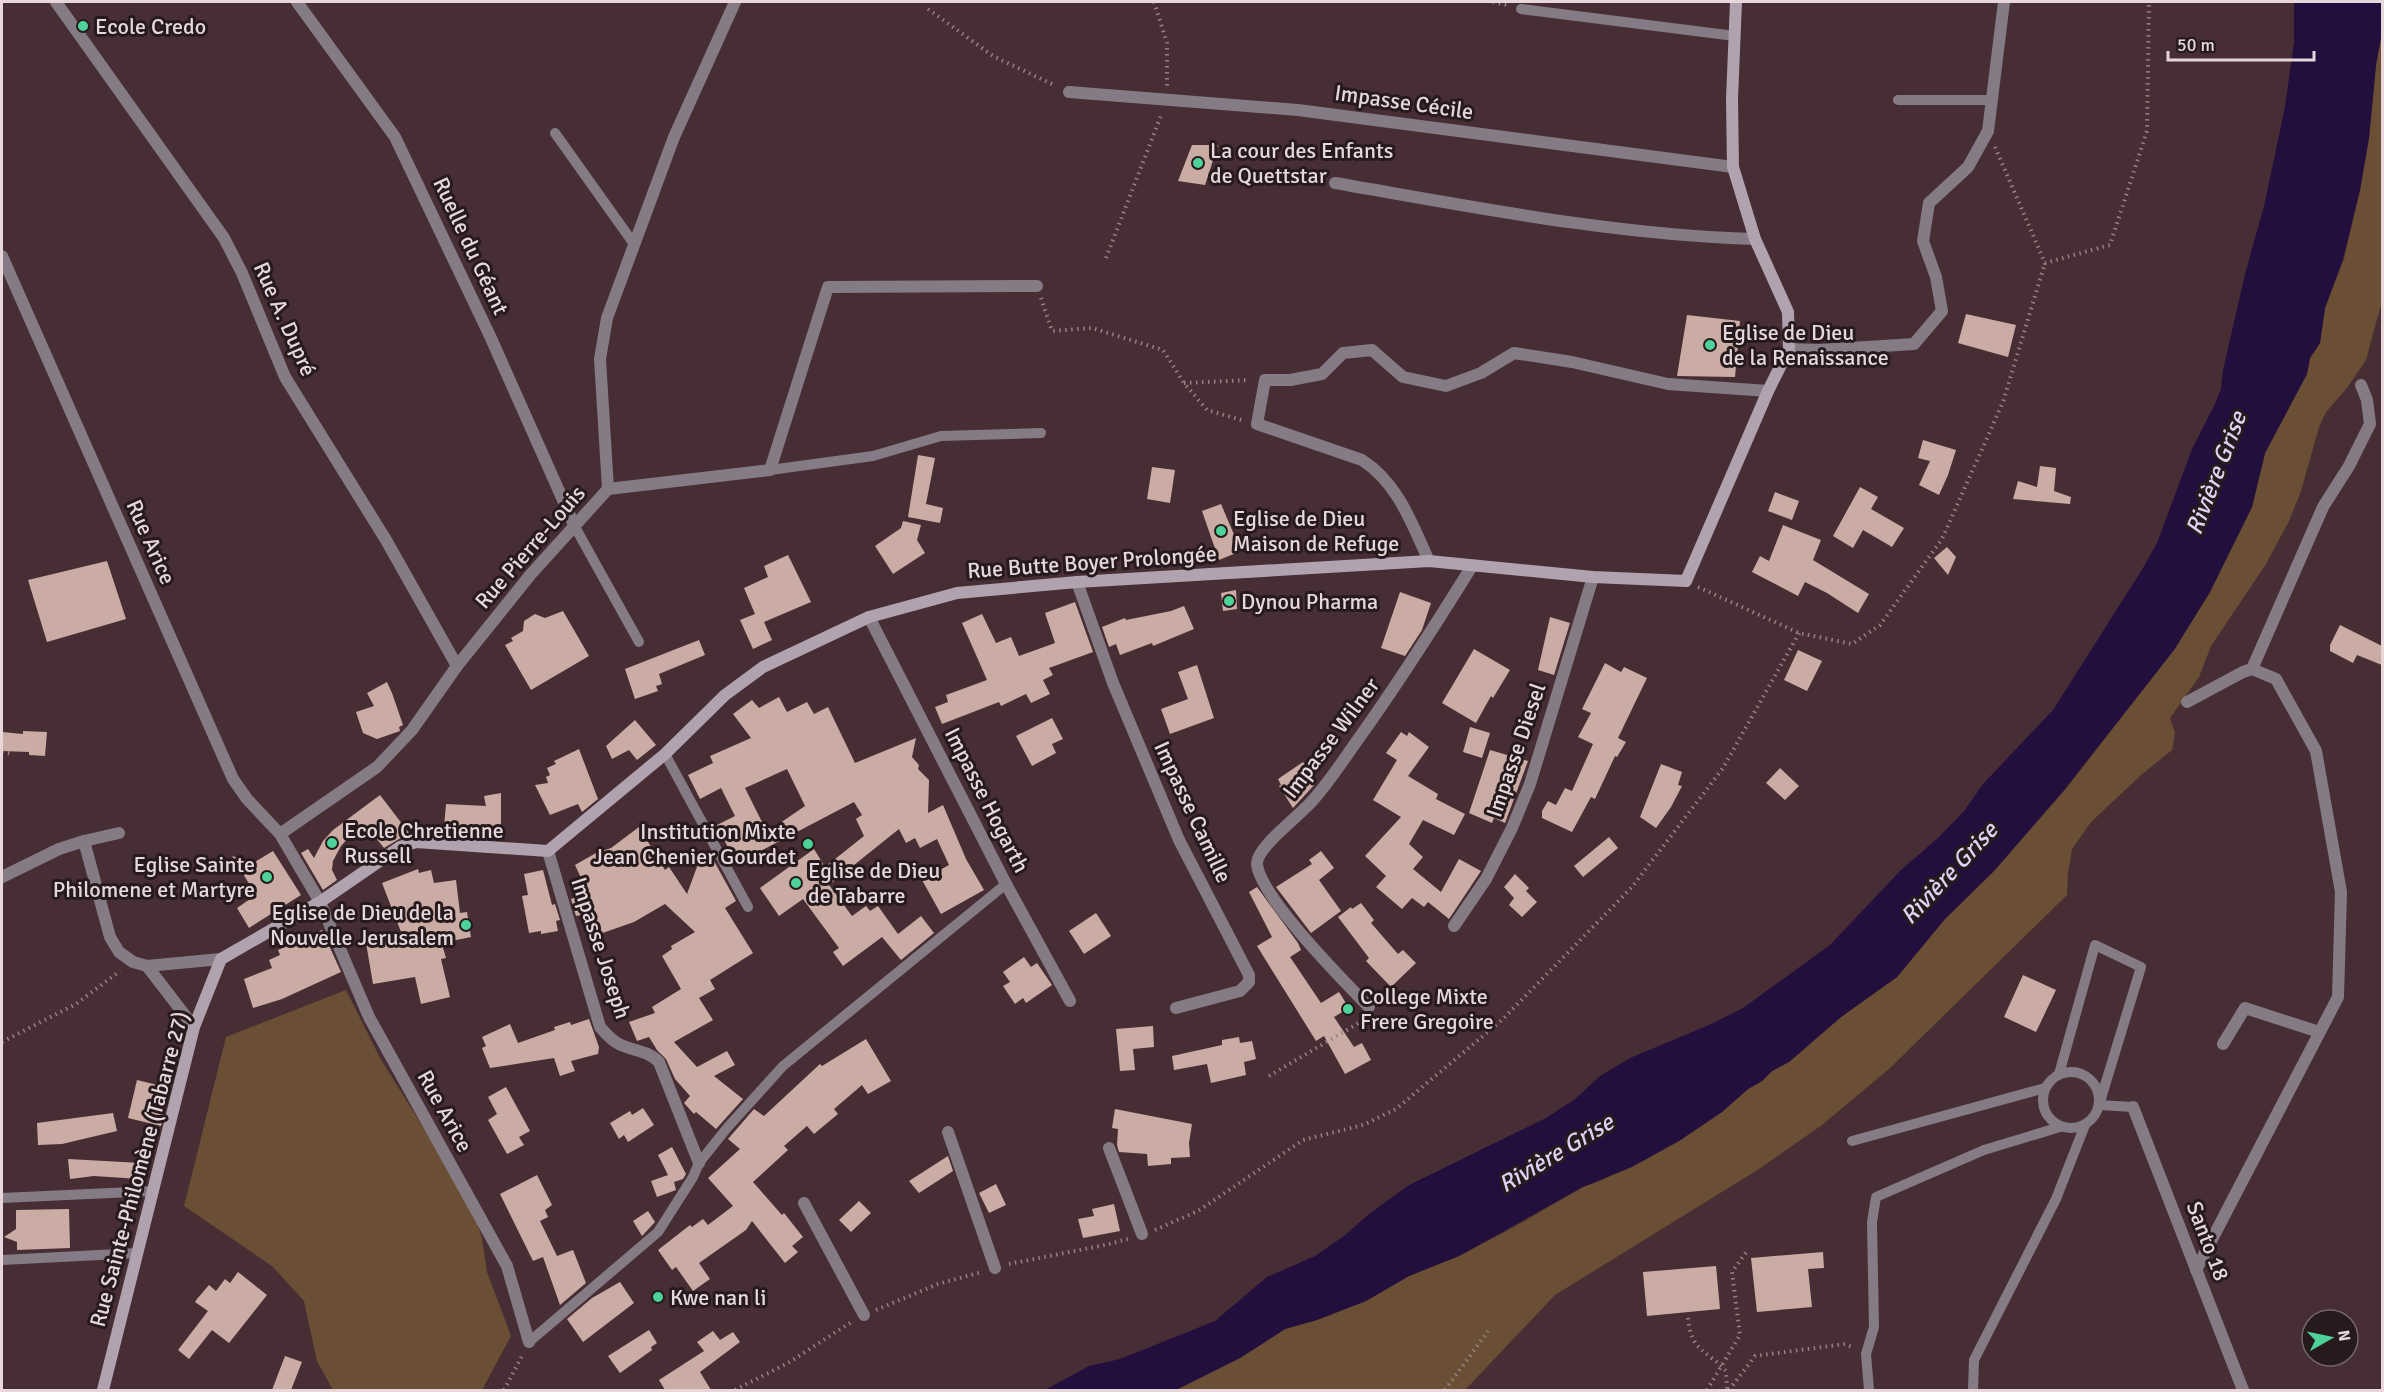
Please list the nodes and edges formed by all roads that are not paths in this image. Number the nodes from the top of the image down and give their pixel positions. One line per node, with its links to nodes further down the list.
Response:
1 (56, 2): 31 (street, Rue A. Dupré)
2 (297, 2): 24 (street, Ruelle du Géant)
3 (735, 2): 15 (street, Rue Pierre-Louis)
4 (1736, 2): 7 (street)
5 (2004, 2): 10 (street)
6 (1521, 9): 7 (lane)
7 (1735, 36): 12 (street)
8 (1069, 92): 12 (street, Impasse Cécile)
9 (1898, 100): 10 (lane)
10 (1992, 100): 18 (street)
11 (555, 133): 15 (lane)
12 (1733, 167): 14 (street)
13 (1335, 183): 14 (street)
14 (1755, 239): 18 (street)
15 (634, 244): 23 (street, Rue Pierre-Louis)
16 (2, 256): 36 (street, Rue Arice)
17 (1037, 286): 22 (street)
18 (1789, 349): 20 (street)
19 (2361, 385): 32 (street)
20 (1768, 391): 25 (street); 27 (street, Rue Butte Boyer Prolongée)
21 (1041, 433): 22 (lane)
22 (770, 470): 23 (street)
23 (608, 489): 24 (street, Rue Pierre-Louis)
24 (575, 527): 30 (lane); 31 (street, Rue Pierre-Louis)
25 (1429, 561): 26 (street, Rue Butte Boyer Prolongée); 28 (street, Rue Butte Boyer Prolongée)
26 (1472, 566): 27 (street, Rue Butte Boyer Prolongée); 47 (street, Impasse Wilner)
27 (1593, 577): 43 (street, Impasse Diesel)
28 (1077, 582): 29 (street, Rue Butte Boyer Prolongée); 48 (street, Impasse Camille)
29 (869, 617): 34 (street, Rue Butte Boyer Prolongée); 40 (street, Impasse Hogarth)
30 (639, 642)
31 (457, 666): 36 (street, Rue Pierre-Louis)
32 (2252, 669): 33 (street); 50 (street)
33 (2187, 702)
34 (665, 754): 38 (street, Rue Butte Boyer Prolongée); 42 (lane)
35 (118, 833): 37 (street)
36 (280, 834): 41 (street)
37 (84, 841): 39 (street); 45 (street)
38 (548, 850): 41 (street); 61 (street, Impasse Joseph)
39 (2, 877)
40 (1006, 884): 46 (street, Impasse Hogarth); 61 (lane)
41 (320, 902): 44 (street); 71 (street, Rue Arice)
42 (748, 907)
43 (1454, 926)
44 (221, 959): 45 (street); 49 (street, Rue Sainte-Philomène (Tabarre 27))
45 (147, 966): 49 (street)
46 (1070, 1001)
47 (1369, 1007)
48 (1176, 1008)
49 (194, 1027): 62 (street, Rue Sainte-Philomène (Tabarre 27))
50 (2319, 1032): 51 (street); 69 (street)
51 (2223, 1044)
52 (2059, 1074): 53 (lane); 54 (lane); 54 (lane)
53 (2045, 1088): 57 (lane); 59 (lane)
54 (2099, 1105): 55 (lane); 56 (lane)
55 (2133, 1107): 69 (street, Santo 18)
56 (2085, 1125): 57 (lane); 74 (lane)
57 (2060, 1126): 73 (lane)
58 (948, 1132): 68 (street)
59 (1852, 1141)
60 (1108, 1148): 65 (street)
61 (699, 1163): 71 (lane)
62 (154, 1191): 63 (lane); 66 (street, Rue Sainte-Philomène (Tabarre 27))
63 (2, 1198)
64 (804, 1203): 70 (street)
65 (1142, 1234)
66 (138, 1253): 67 (lane); 72 (street, Rue Sainte-Philomène (Tabarre 27))
67 (2, 1260)
68 (995, 1268)
69 (2196, 1270): 75 (street, Santo 18)
70 (864, 1315)
71 (530, 1342)
72 (103, 1390)
73 (1869, 1390)
74 (1973, 1390)
75 (2243, 1390)

